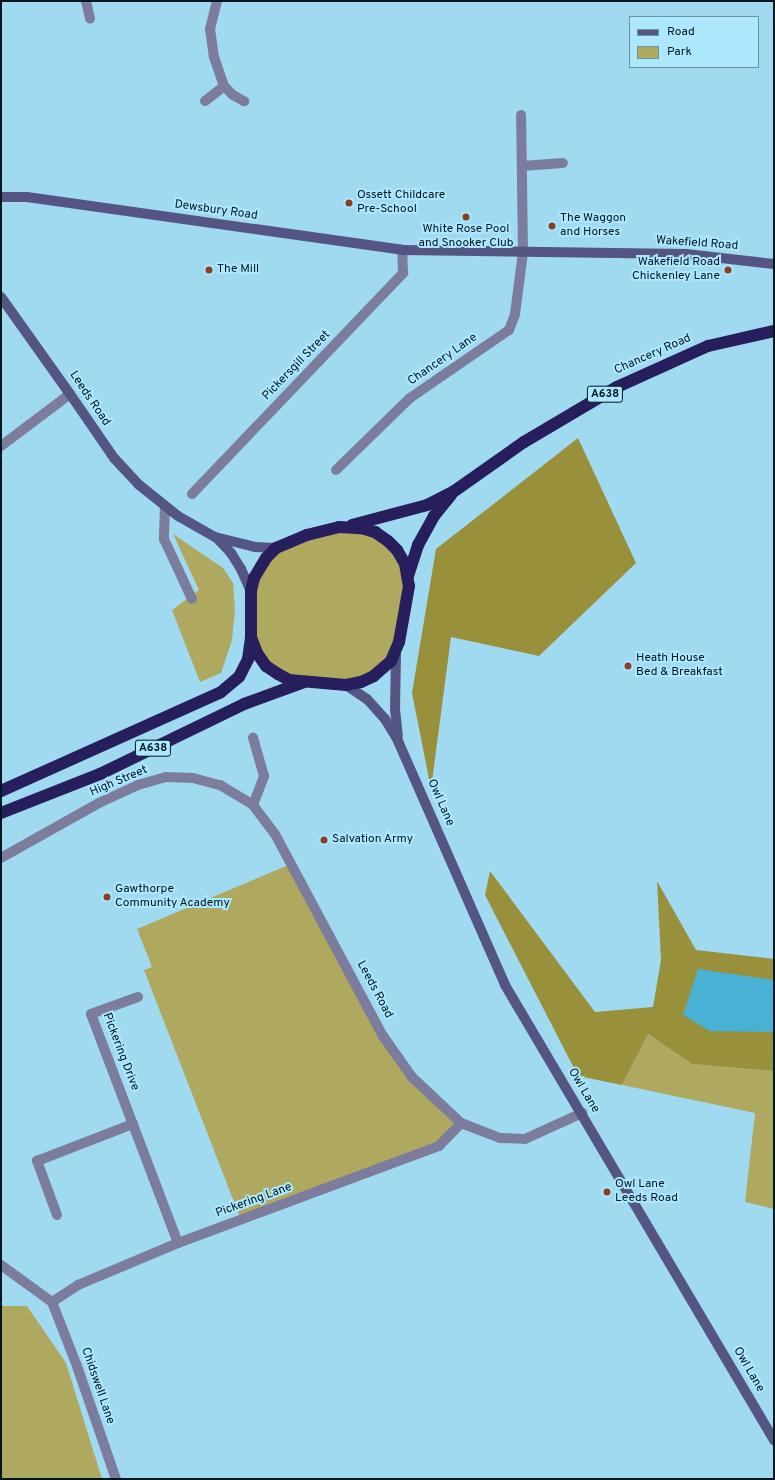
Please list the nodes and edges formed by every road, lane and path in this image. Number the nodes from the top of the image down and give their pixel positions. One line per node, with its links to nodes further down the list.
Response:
1 (86, 1): 3 (street)
2 (217, 1): 4 (street)
3 (90, 19)
4 (224, 86): 5 (street); 6 (street)
5 (205, 101)
6 (244, 101)
7 (521, 115): 9 (street, Chancery Lane)
8 (563, 163): 9 (street)
9 (522, 166): 14 (street, Chancery Lane)
10 (1, 189): 12 (main road, Dewsbury Road)
11 (1, 197): 12 (main road, Dewsbury Road)
12 (27, 197): 13 (main road, Dewsbury Road)
13 (402, 250): 14 (main road, Wakefield Road); 22 (street, Pickersgill Street)
14 (523, 252): 15 (main road, Wakefield Road); 20 (street, Chancery Lane)
15 (774, 264)
16 (1, 297): 18 (main road, Leeds Road)
17 (774, 331): 21 (highway, Chancery Road / A638)
18 (70, 394): 19 (street); 23 (main road, Leeds Road)
19 (1, 446)
20 (336, 470)
21 (453, 492): 24 (highway, Chancery Road / A638); 27 (highway, Chancery Road / A638)
22 (192, 494)
23 (165, 506): 25 (main road, Leeds Road); 29 (street)
24 (348, 526): 26 (highway, A638); 27 (highway, A638)
25 (215, 537): 26 (main road, Leeds Road); 28 (main road, Leeds Road)
26 (276, 548): 28 (highway, A638)
27 (408, 576): 31 (highway, A638)
28 (251, 591): 30 (highway, A638)
29 (192, 599)
30 (251, 637): 32 (highway, A638); 36 (highway, A638)
31 (396, 651): 33 (highway, A638); 35 (main road, Owl Lane)
32 (305, 682): 33 (highway, A638); 38 (highway, A638)
33 (346, 685): 35 (main road, Owl Lane)
34 (253, 738): 37 (street)
35 (398, 741): 41 (main road, Owl Lane)
36 (1, 791)
37 (253, 805): 39 (street, High Street); 42 (street, Leeds Road)
38 (1, 813)
39 (1, 858)
40 (138, 997): 43 (street, Pickering Drive)
41 (582, 1114): 42 (street, Leeds Road); 48 (main road, Owl Lane)
42 (461, 1122): 45 (street, Pickering Lane)
43 (133, 1124): 44 (street); 45 (street, Pickering Drive)
44 (57, 1215)
45 (178, 1244): 47 (street, Pickering Lane)
46 (1, 1265): 47 (street)
47 (52, 1302): 49 (street, Chidswell Lane)
48 (774, 1440)
49 (116, 1479)

